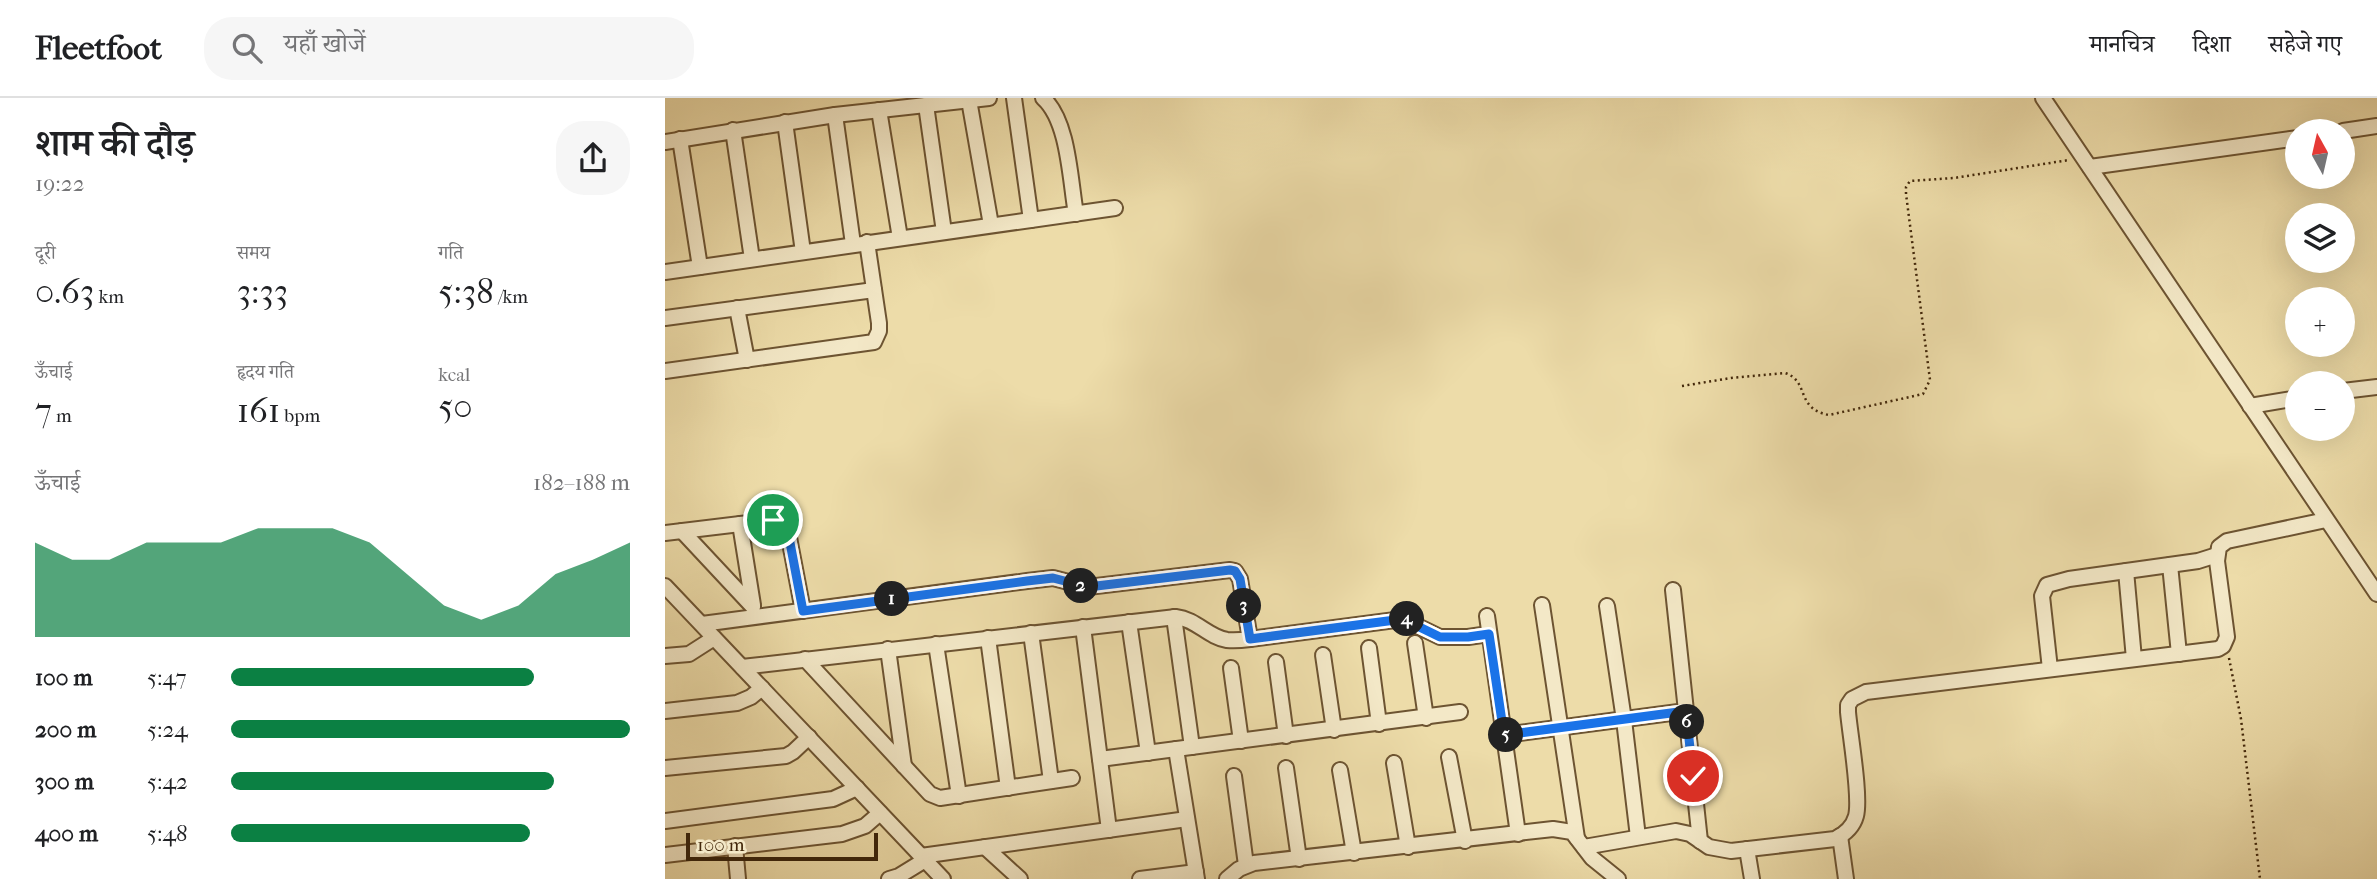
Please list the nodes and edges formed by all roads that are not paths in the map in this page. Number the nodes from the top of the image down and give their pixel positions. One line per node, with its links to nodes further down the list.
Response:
1 (989, 98): 5 (street)
2 (1014, 98): 19 (street)
3 (1043, 98): 18 (street)
4 (2043, 98): 16 (street)
5 (969, 100): 6 (street); 20 (street)
6 (926, 105): 7 (street); 21 (street)
7 (879, 110): 8 (street); 22 (street)
8 (835, 115): 9 (street); 23 (street)
9 (785, 122): 11 (street); 24 (street)
10 (2377, 127): 12 (street)
11 (733, 130): 13 (street); 25 (street)
12 (2355, 130)
13 (680, 139): 15 (street); 26 (street)
14 (2285, 139): 16 (street)
15 (665, 142)
16 (2087, 162): 36 (street)
17 (1115, 208): 18 (street)
18 (1076, 214): 19 (street)
19 (1031, 220): 20 (street)
20 (991, 225): 21 (street)
21 (944, 232): 22 (street)
22 (900, 238): 23 (street)
23 (860, 243): 24 (street); 28 (street)
24 (803, 252): 25 (street)
25 (752, 259): 26 (street)
26 (701, 267): 27 (street)
27 (665, 272)
28 (874, 290): 29 (street); 31 (street)
29 (737, 308): 30 (street); 31 (street)
30 (665, 318)
31 (747, 360): 32 (street)
32 (665, 371)
33 (2377, 387): 34 (street)
34 (2355, 390)
35 (2285, 400): 36 (street)
36 (2250, 406): 37 (street)
37 (2326, 520): 41 (street); 46 (street)
38 (740, 524): 39 (street); 49 (street); 50 (street)
39 (682, 531): 40 (street); 50 (street)
40 (665, 533)
41 (2217, 555): 42 (street); 65 (street)
42 (2169, 565): 43 (street); 65 (street)
43 (2126, 571): 69 (street); 73 (street)
44 (665, 586): 54 (street)
45 (1673, 590): 76 (street)
46 (2377, 594)
47 (1542, 605): 81 (street)
48 (1607, 606): 79 (street)
49 (803, 611): 50 (street); 60 (street)
50 (754, 612): 54 (street)
51 (1487, 616): 57 (street)
52 (1174, 617): 53 (street); 60 (street); 87 (street)
53 (1129, 622): 55 (street); 89 (street)
54 (702, 624): 58 (street)
55 (1083, 627): 56 (street); 91 (street)
56 (1031, 633): 59 (street); 99 (street)
57 (1489, 634): 60 (street); 83 (street)
58 (714, 638): 67 (street); 71 (street)
59 (988, 638): 62 (street); 101 (street)
60 (1250, 639)
61 (1415, 643): 78 (street)
62 (936, 644): 64 (street); 102 (street)
63 (1369, 648): 80 (street)
64 (888, 649): 68 (street); 93 (street)
65 (2179, 654): 69 (street)
66 (1323, 655): 82 (street)
67 (665, 656)
68 (805, 659): 71 (street); 93 (street)
69 (2134, 660): 73 (street)
70 (1276, 662): 84 (street)
71 (742, 667): 74 (street)
72 (1231, 668): 86 (street)
73 (2050, 669): 108 (street)
74 (762, 688): 75 (street); 85 (street)
75 (665, 711)
76 (1686, 711): 79 (street); 111 (street)
77 (1460, 712): 78 (street)
78 (1426, 718): 80 (street)
79 (1625, 720): 81 (street); 109 (street)
80 (1379, 724): 82 (street)
81 (1562, 728): 83 (street); 112 (street)
82 (1334, 730): 84 (street)
83 (1504, 735): 107 (street)
84 (1286, 736): 86 (street)
85 (809, 737): 94 (street); 100 (street)
86 (1241, 741): 87 (street)
87 (1192, 747): 88 (street)
88 (1176, 750): 89 (street); 104 (street)
89 (1148, 753): 91 (street)
90 (1449, 757): 110 (street)
91 (1100, 759): 106 (street)
92 (1394, 763): 115 (street)
93 (904, 766): 102 (street)
94 (665, 768)
95 (1286, 768): 120 (street)
96 (1340, 770): 117 (street)
97 (1234, 776): 121 (street)
98 (1072, 778): 99 (street)
99 (1051, 781): 101 (street)
100 (857, 788): 103 (street); 105 (street)
101 (1008, 788): 102 (street)
102 (959, 796)
103 (880, 813): 113 (street); 119 (street)
104 (1187, 819): 106 (street); 122 (street)
105 (665, 821)
106 (1109, 830): 114 (street)
107 (1518, 834): 110 (street); 112 (street)
108 (1840, 836): 116 (street); 131 (street)
109 (1638, 837): 111 (street); 112 (street)
110 (1465, 841): 115 (street)
111 (1700, 841): 116 (street)
112 (1581, 843): 129 (street)
113 (735, 846): 118 (street); 123 (street)
114 (985, 847): 119 (street); 126 (street)
115 (1408, 847): 117 (street)
116 (1747, 849): 130 (street)
117 (1355, 853): 120 (street)
118 (665, 855)
119 (923, 858): 124 (street); 125 (street)
120 (1299, 859): 121 (street)
121 (1246, 865): 128 (street)
122 (1196, 876): 127 (street)
123 (738, 879)
124 (889, 879)
125 (943, 879)
126 (1020, 879)
127 (1140, 879)
128 (1227, 879)
129 (1618, 879)
130 (1752, 879)
131 (1846, 879)

